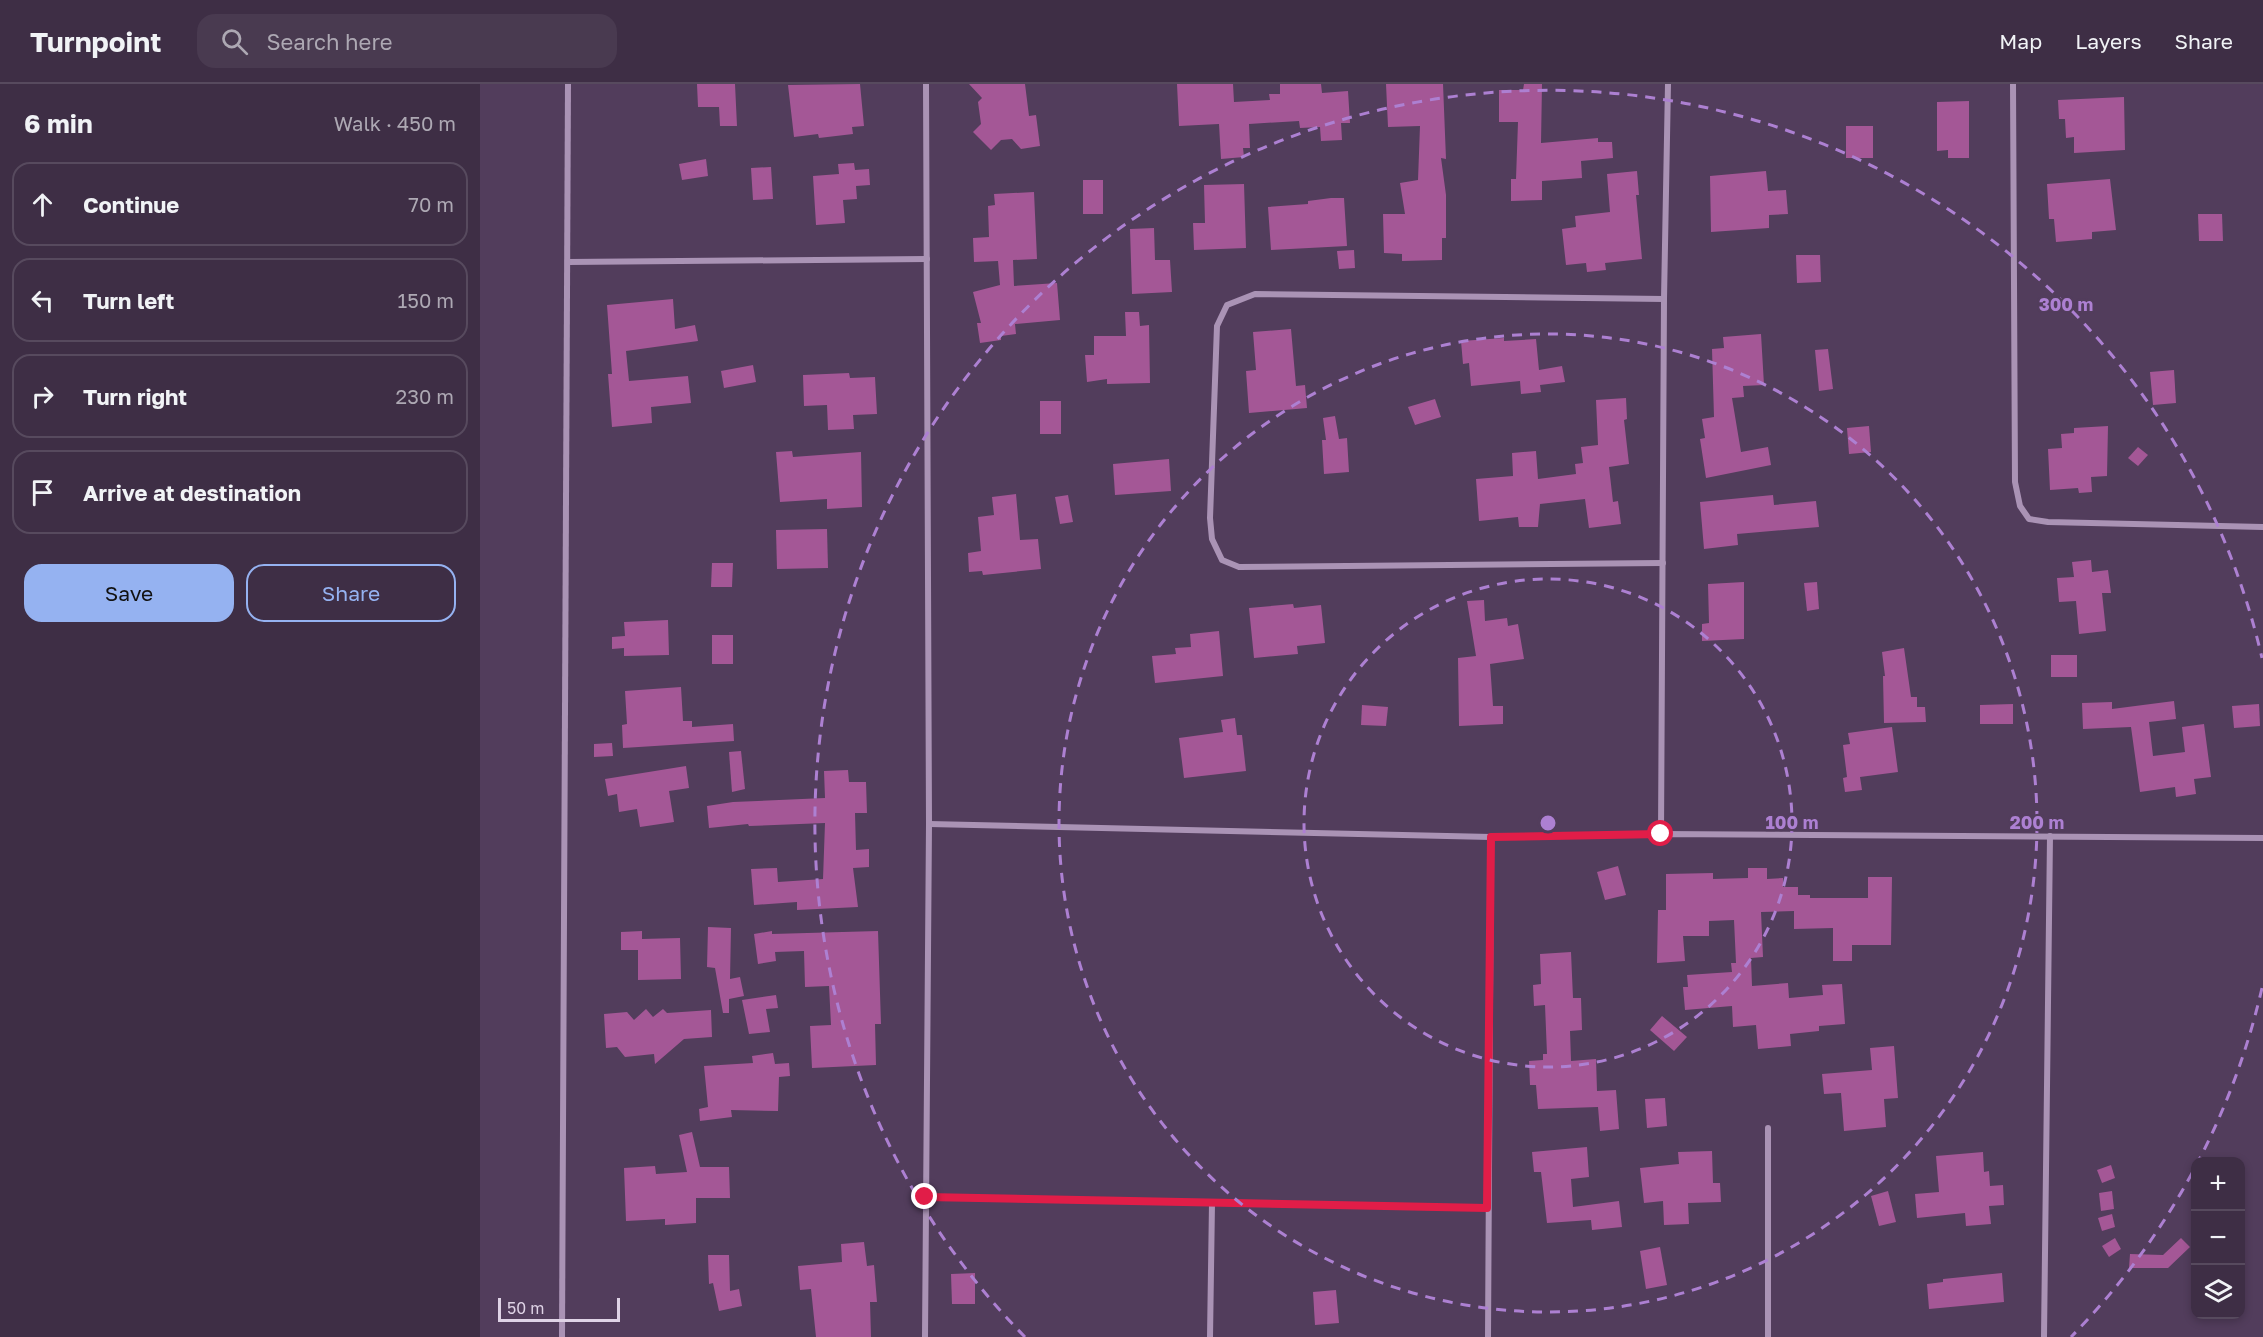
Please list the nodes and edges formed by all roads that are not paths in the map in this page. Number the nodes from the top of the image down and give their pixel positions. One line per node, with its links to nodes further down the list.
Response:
1 (568, 84): 6 (street)
2 (926, 84): 5 (street)
3 (1668, 84): 7 (street)
4 (2013, 84): 8 (street)
5 (927, 260): 6 (street); 10 (street)
6 (568, 262): 19 (street)
7 (1664, 299): 9 (street); 9 (street)
8 (2263, 527)
9 (1663, 563): 11 (street)
10 (929, 824): 13 (street); 16 (street)
11 (1661, 834): 12 (street); 13 (street)
12 (2050, 836): 14 (street); 24 (street)
13 (1491, 837): 18 (street)
14 (2263, 838)
15 (1768, 1128): 23 (street)
16 (925, 1197): 17 (street); 20 (street)
17 (1212, 1203): 18 (street); 21 (street)
18 (1487, 1208): 22 (street)
19 (562, 1337)
20 (925, 1337)
21 (1210, 1337)
22 (1488, 1337)
23 (1768, 1337)
24 (2044, 1337)

